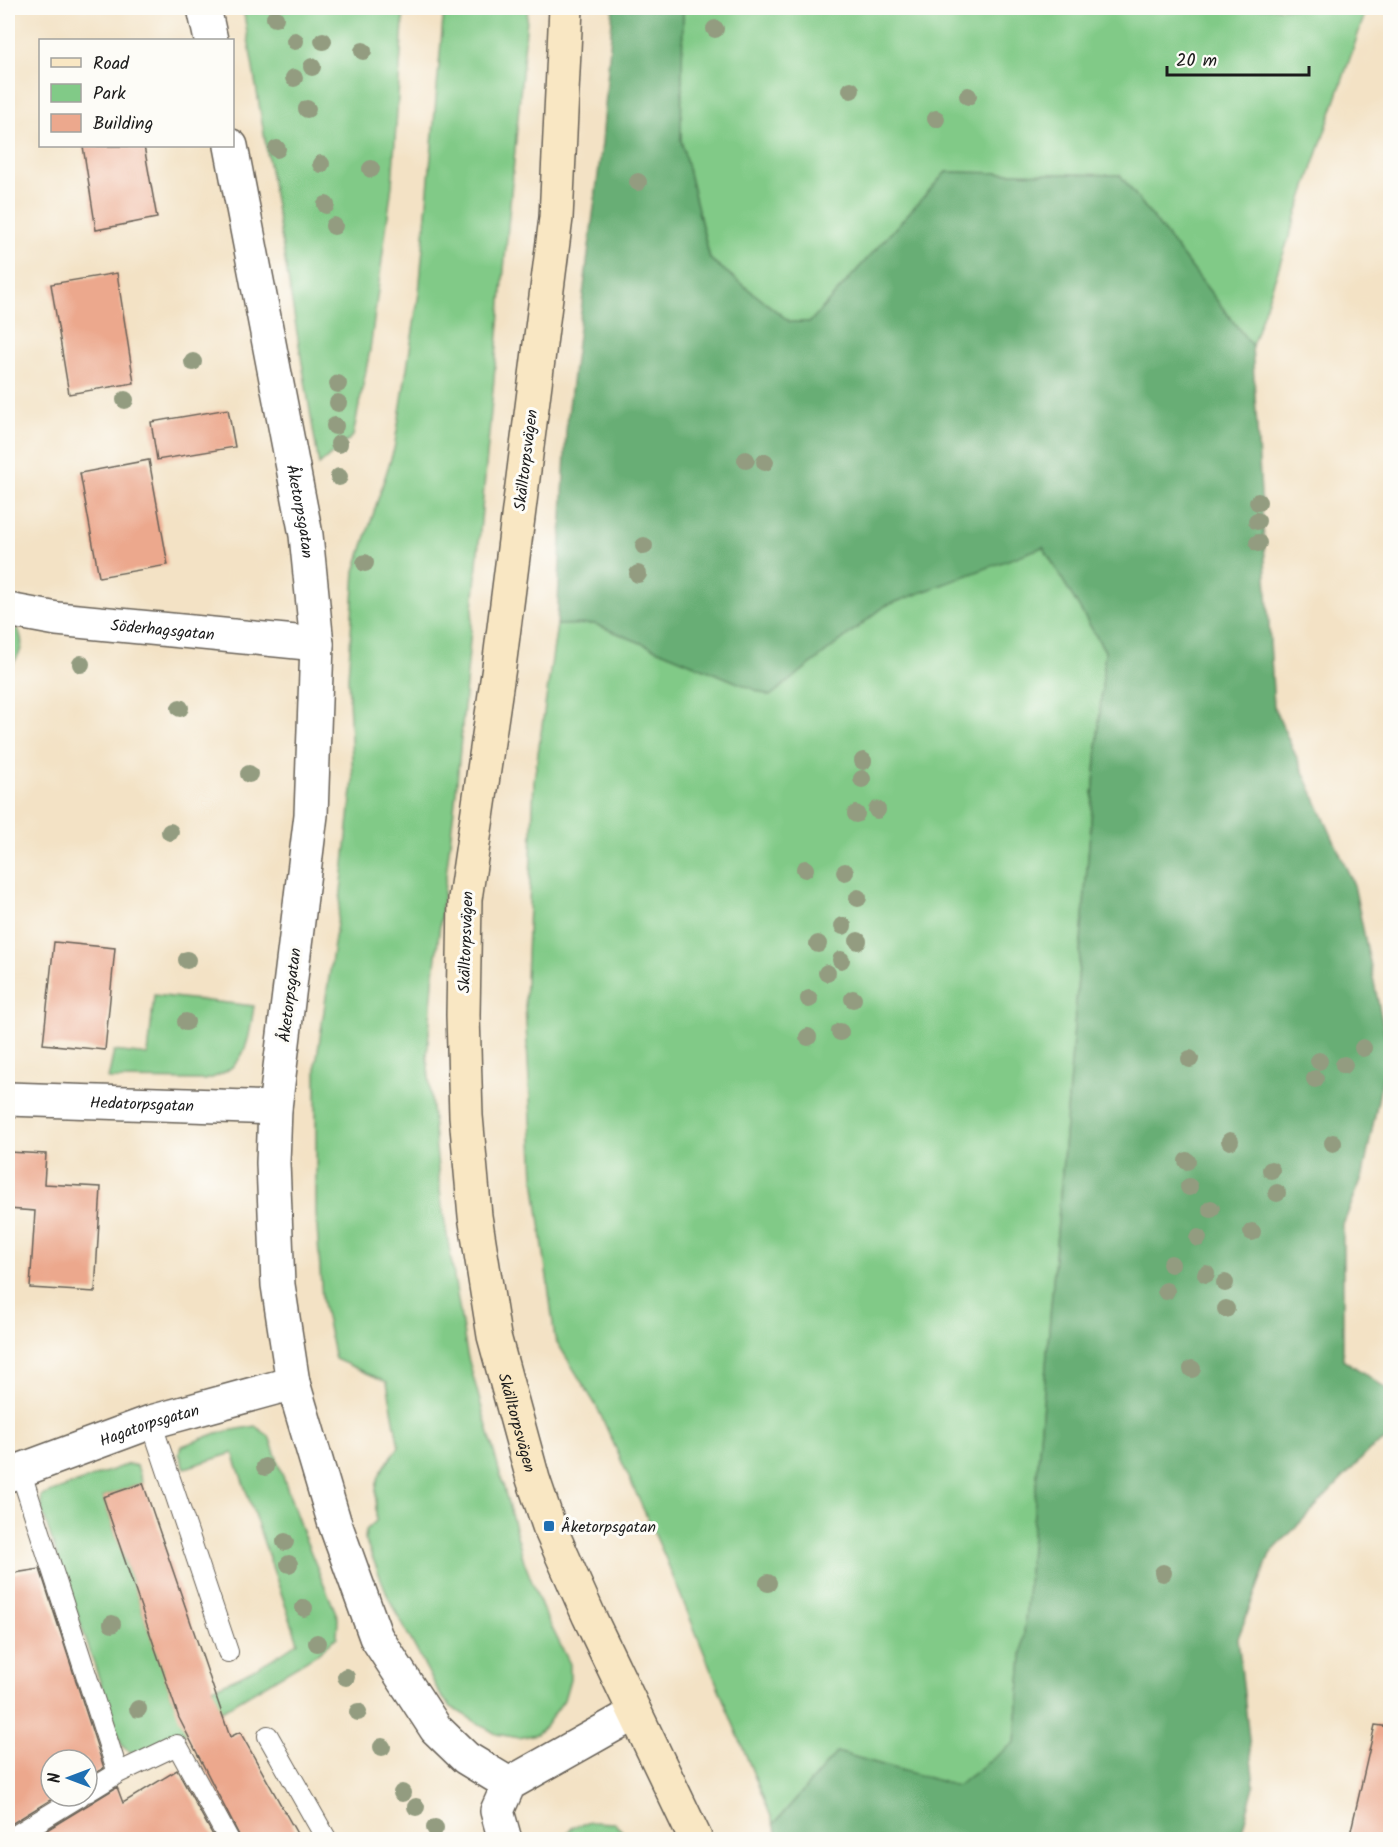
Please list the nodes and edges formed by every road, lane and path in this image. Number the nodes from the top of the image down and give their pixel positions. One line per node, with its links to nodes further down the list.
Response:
1 (204, 8): 3 (street)
2 (566, 8): 13 (street, Skälltorpsvägen)
3 (211, 39)
4 (231, 147): 6 (street, Åketorpsgatan)
5 (8, 610): 6 (street, Söderhagsgatan)
6 (317, 644): 8 (street, Åketorpsgatan)
7 (8, 1099): 8 (street, Hedatorpsgatan)
8 (275, 1108): 9 (street, Åketorpsgatan)
9 (293, 1383): 10 (street, Hagatorpsgatan); 16 (street, Åketorpsgatan)
10 (151, 1422): 11 (street, Hagatorpsgatan); 12 (lane)
11 (14, 1472): 15 (lane)
12 (228, 1652)
13 (635, 1713): 16 (street); 23 (street, Skälltorpsvägen)
14 (268, 1736): 21 (lane)
15 (118, 1773): 17 (lane); 20 (lane)
16 (509, 1784): 22 (street)
17 (99, 1785)
18 (61, 1808): 19 (lane)
19 (14, 1838)
20 (229, 1839)
21 (327, 1839)
22 (505, 1839)
23 (696, 1839)

